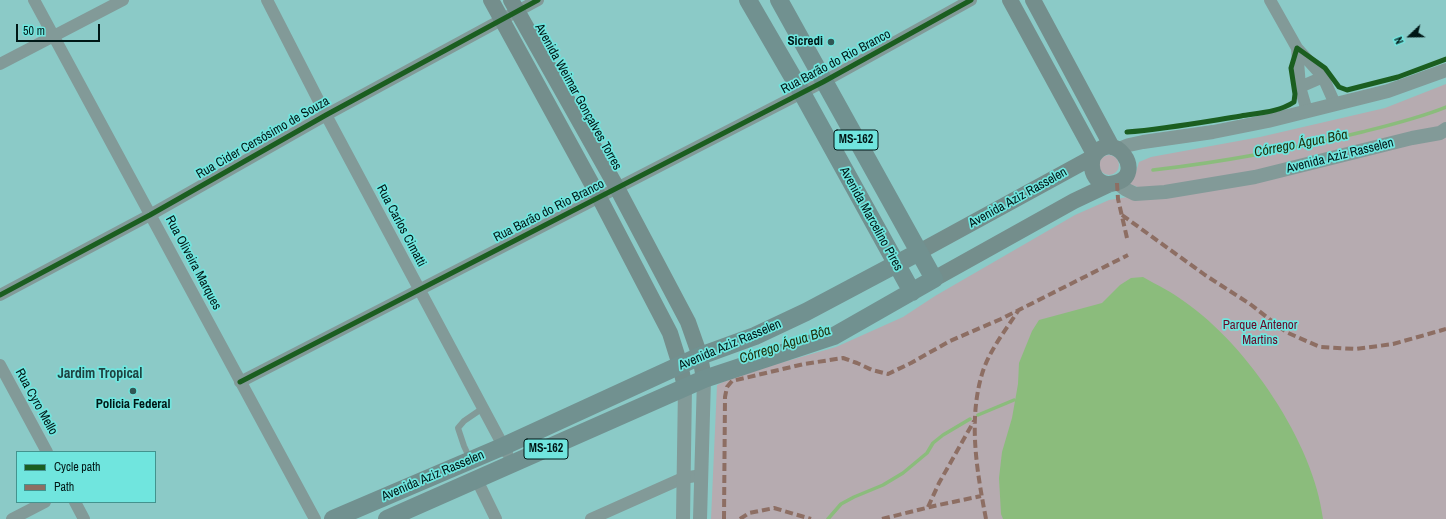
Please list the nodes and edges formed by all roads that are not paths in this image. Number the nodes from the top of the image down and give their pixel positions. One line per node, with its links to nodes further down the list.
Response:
1 (34, 0): 14 (street, Rua Oliveira Marques)
2 (123, 0): 14 (street)
3 (267, 0): 24 (street, Rua Carlos Cimatti)
4 (491, 0): 13 (main road)
5 (538, 0): 12 (street, Rua Cider Cersósimo de Souza)
6 (748, 0): 21 (main road, Avenida Marcelino Pires / MS-162)
7 (779, 0): 19 (main road, Avenida Marcelino Pires / MS-162)
8 (971, 0): 19 (street, Rua Barão do Rio Branco)
9 (1033, 0): 26 (main road)
10 (1270, 0): 15 (street)
11 (1013, 1): 27 (main road)
12 (514, 6): 13 (street, Rua Cider Cersósimo de Souza); 29 (main road, Avenida Weimar Gonçalves Torres)
13 (502, 20): 24 (street, Rua Cider Cersósimo de Souza); 30 (main road)
14 (53, 35): 16 (street); 31 (street, Rua Oliveira Marques)
15 (1297, 48): 18 (street); 20 (street)
16 (0, 64)
17 (1446, 70): 22 (street)
18 (1323, 78): 20 (street); 22 (street)
19 (823, 82): 21 (street, Rua Barão do Rio Branco); 32 (main road, Avenida Marcelino Pires / MS-162)
20 (1300, 87): 23 (street)
21 (802, 93): 29 (street, Rua Barão do Rio Branco); 33 (main road, Avenida Marcelino Pires / MS-162)
22 (1335, 104): 23 (street)
23 (1306, 111): 26 (street)
24 (326, 115): 31 (street, Rua Cider Cersósimo de Souza); 35 (street, Rua Carlos Cimatti)
25 (1444, 132): 28 (street, Avenida Aziz Rasselen)
26 (1115, 148): 27 (main road, Avenida Aziz Rasselen); 28 (main road, Avenida Aziz Rasselen)
27 (1094, 156): 28 (main road, Avenida Aziz Rasselen); 32 (main road, Avenida Aziz Rasselen)
28 (1114, 184): 34 (main road, Avenida Aziz Rasselen)
29 (617, 188): 30 (street, Rua Barão do Rio Branco); 38 (main road, Avenida Weimar Gonçalves Torres)
30 (599, 198): 35 (street, Rua Barão do Rio Branco); 40 (main road)
31 (150, 215): 37 (street, Rua Cider Cersósimo de Souza); 42 (street, Rua Oliveira Marques)
32 (919, 252): 33 (main road, Avenida Aziz Rasselen / MS-162); 34 (main road, Avenida Marcelino Pires / MS-162)
33 (896, 264): 36 (main road, Avenida Marcelino Pires / MS-162); 38 (main road, Avenida Aziz Rasselen / MS-162)
34 (934, 279): 36 (main road, Avenida Aziz Rasselen / MS-162)
35 (420, 290): 42 (street, Rua Barão do Rio Branco); 44 (street, Rua Carlos Cimatti)
36 (912, 292): 41 (main road, Avenida Aziz Rasselen / MS-162)
37 (0, 295)
38 (700, 356): 40 (main road, Avenida Aziz Rasselen / MS-162); 41 (main road, Avenida Weimar Gonçalves Torres)
39 (0, 365): 46 (street, Rua Cyro Mello)
40 (680, 365): 43 (main road); 45 (main road, Avenida Aziz Rasselen / MS-162)
41 (704, 379): 43 (main road, Avenida Aziz Rasselen / MS-162); 49 (street)
42 (240, 382): 56 (street, Rua Oliveira Marques)
43 (685, 387): 48 (main road, Avenida Aziz Rasselen / MS-162); 50 (street)
44 (483, 408): 45 (street, Rua Carlos Cimatti); 47 (lane)
45 (504, 446): 47 (main road, Avenida Aziz Rasselen / MS-162); 48 (street, Rua Carlos Cimatti)
46 (46, 451)
47 (471, 460): 57 (main road, Avenida Aziz Rasselen / MS-162)
48 (513, 464): 51 (main road, Avenida Aziz Rasselen / MS-162)
49 (702, 475): 50 (street); 62 (street)
50 (683, 478): 60 (street); 61 (street)
51 (477, 480): 58 (main road, Avenida Aziz Rasselen / MS-162); 59 (street)
52 (44, 503): 54 (street)
53 (76, 503): 55 (street)
54 (12, 519)
55 (84, 519)
56 (315, 519)
57 (333, 519)
58 (387, 519)
59 (496, 519)
60 (591, 519)
61 (683, 519)
62 (700, 519)

